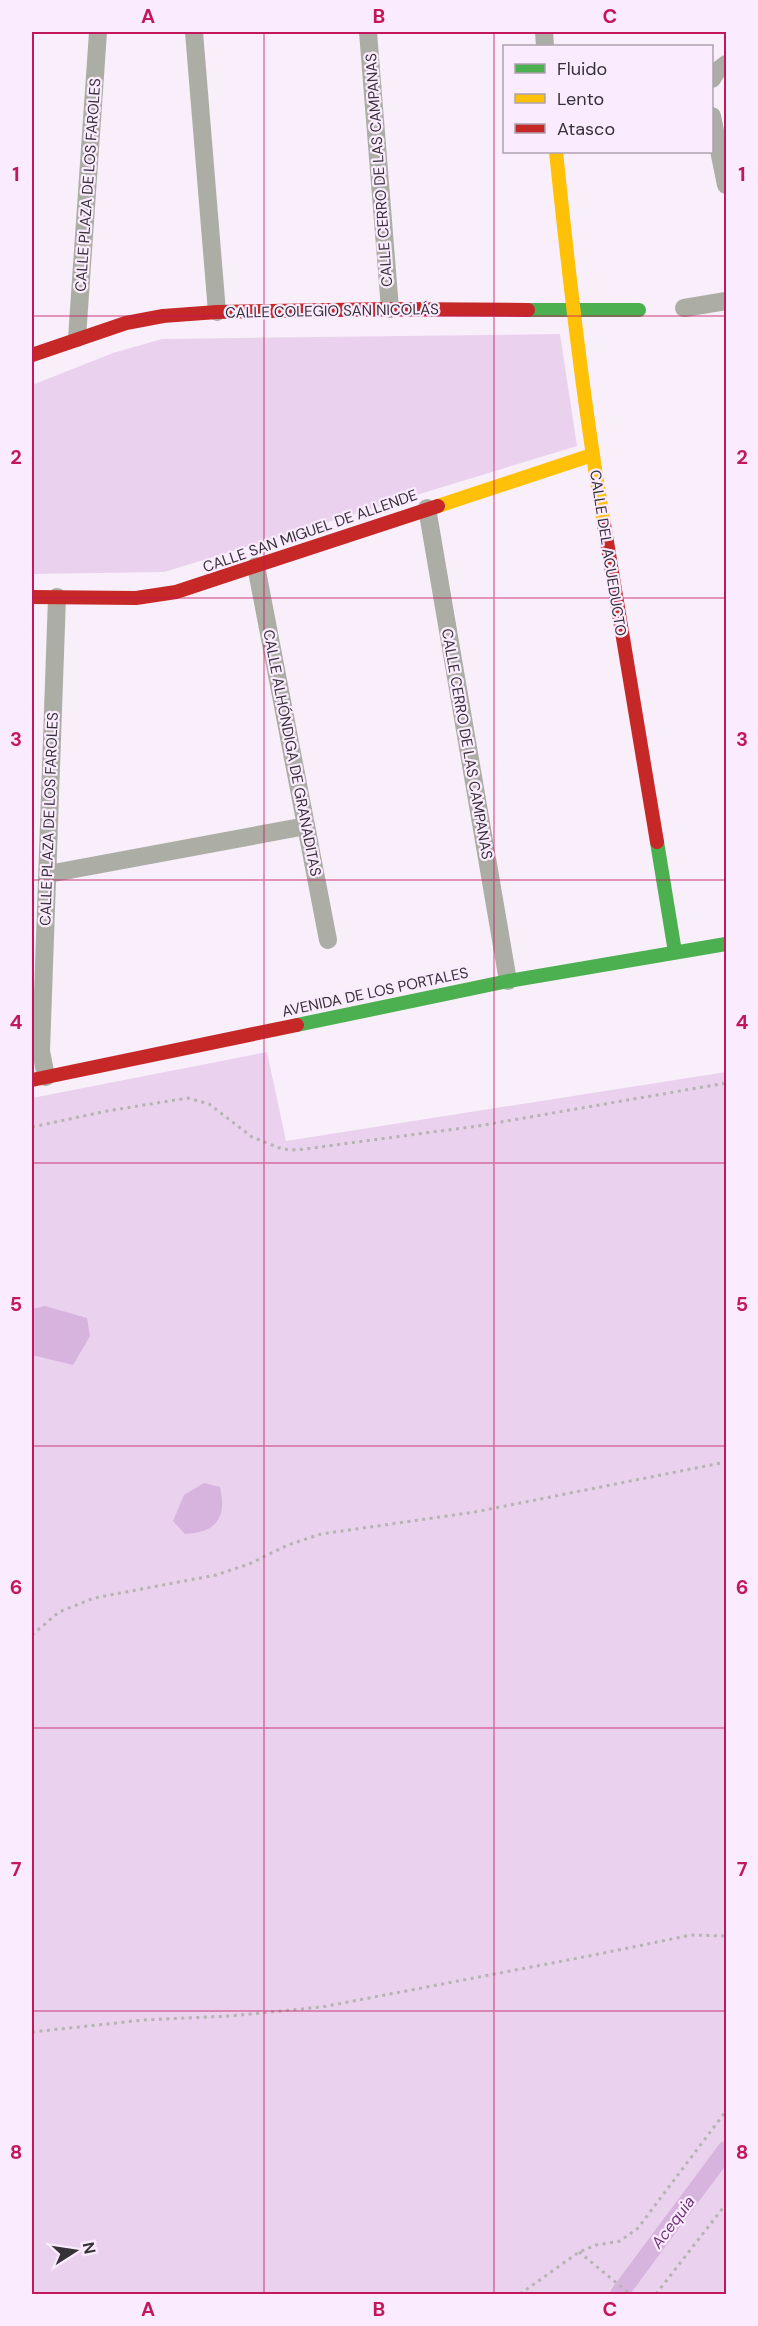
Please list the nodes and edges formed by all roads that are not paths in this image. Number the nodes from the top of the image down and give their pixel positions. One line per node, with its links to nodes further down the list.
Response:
1 (98, 32): 15 (street, CALLE PLAZA DE LOS FAROLES)
2 (194, 32): 14 (street)
3 (368, 32): 11 (street, CALLE CERRO DE LAS CAMPANAS)
4 (726, 64): 5 (street)
5 (713, 76)
6 (713, 125): 8 (street)
7 (556, 153): 12 (street, CALLE DEL ACUEDUCTO)
8 (726, 185)
9 (726, 301): 10 (street)
10 (684, 308)
11 (390, 309): 12 (street, CALLE COLEGIO SAN NICOLÁS); 14 (street, CALLE COLEGIO SAN NICOLÁS)
12 (573, 310): 13 (street, CALLE COLEGIO SAN NICOLÁS); 17 (street, CALLE DEL ACUEDUCTO)
13 (639, 310)
14 (217, 312): 15 (street, CALLE COLEGIO SAN NICOLÁS)
15 (77, 338): 16 (street, CALLE COLEGIO SAN NICOLÁS)
16 (32, 355)
17 (592, 455): 18 (street, CALLE SAN MIGUEL DE ALLENDE); 26 (street, CALLE DEL ACUEDUCTO)
18 (427, 508): 19 (street, CALLE SAN MIGUEL DE ALLENDE); 27 (street, CALLE CERRO DE LAS CAMPANAS)
19 (256, 566): 21 (street, CALLE SAN MIGUEL DE ALLENDE); 22 (street, CALLE ALHÓNDIGA DE GRANADITAS)
20 (32, 597): 21 (street, CALLE SAN MIGUEL DE ALLENDE)
21 (57, 597): 23 (street, CALLE PLAZA DE LOS FAROLES)
22 (306, 825): 23 (street); 24 (street, CALLE ALHÓNDIGA DE GRANADITAS)
23 (48, 874): 28 (street, CALLE PLAZA DE LOS FAROLES)
24 (328, 940)
25 (726, 944): 26 (street, AVENIDA DE LOS PORTALES)
26 (675, 952): 27 (street, AVENIDA DE LOS PORTALES)
27 (508, 981): 28 (street, AVENIDA DE LOS PORTALES)
28 (39, 1078)

